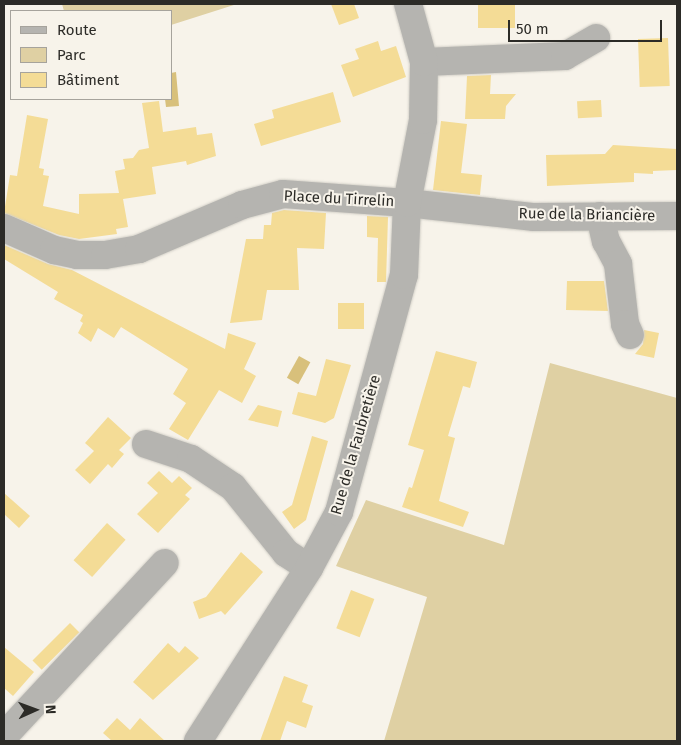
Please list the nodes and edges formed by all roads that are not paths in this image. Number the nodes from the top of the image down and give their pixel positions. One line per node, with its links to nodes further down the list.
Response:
1 (408, 4): 3 (street, Rue de la Faubretière)
2 (596, 38): 3 (street)
3 (424, 62): 4 (street, Rue de la Faubretière)
4 (407, 203): 5 (street, Rue de la Briancière); 7 (street, Place du Tirrelin); 11 (street, Rue de la Faubretière)
5 (600, 216): 6 (street, Rue de la Briancière); 8 (street)
6 (677, 216)
7 (4, 228)
8 (630, 336)
9 (146, 444): 11 (street)
10 (165, 563): 12 (street)
11 (309, 568): 13 (street, Rue de la Faubretière)
12 (4, 736)
13 (198, 741)

